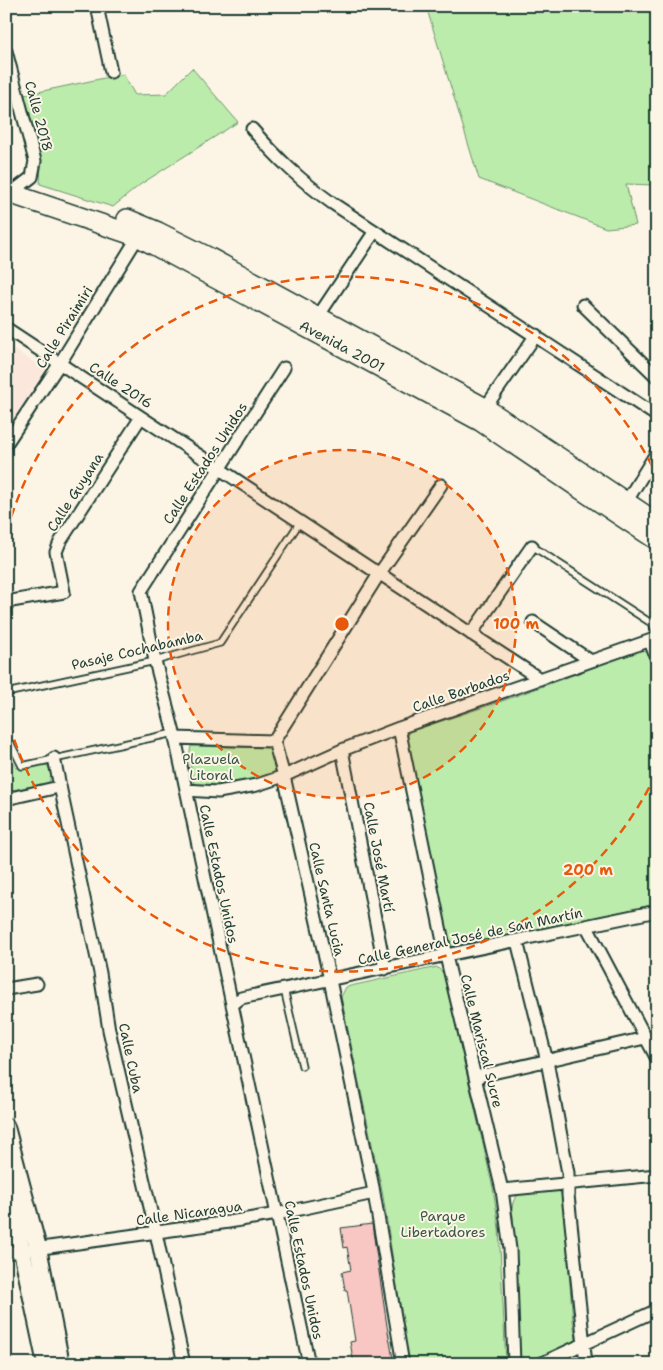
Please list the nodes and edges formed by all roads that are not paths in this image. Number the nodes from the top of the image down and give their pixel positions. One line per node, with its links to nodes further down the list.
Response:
1 (97, 6): 3 (street)
2 (6, 51): 5 (street, Calle 2018)
3 (111, 72)
4 (252, 129): 7 (street)
5 (12, 188): 6 (main road, Avenida 2001)
6 (142, 231): 9 (main road, Avenida 2001); 12 (street, Calle Piraimiri); 22 (main road, Avenida 2001)
7 (375, 231): 9 (street); 11 (street)
8 (583, 304): 14 (street)
9 (318, 318): 15 (main road, Avenida 2001)
10 (6, 328): 12 (street, Calle 2016)
11 (536, 335): 15 (street); 17 (street)
12 (60, 363): 16 (street, Calle 2016); 18 (street, Calle Piraimiri)
13 (284, 368): 20 (street, Calle Estados Unidos)
14 (657, 376)
15 (485, 408): 22 (main road, Avenida 2001)
16 (141, 416): 20 (street, Calle 2016); 28 (street, Calle Guyana)
17 (657, 416)
18 (6, 444)
19 (657, 452): 22 (street)
20 (224, 471): 23 (street, Calle 2016); 27 (street, Calle 2016); 33 (street, Calle Estados Unidos)
21 (441, 485): 27 (street)
22 (622, 509): 24 (main road, Avenida 2001); 25 (main road, Avenida 2001)
23 (300, 522): 27 (street, Calle 2016); 33 (lane, Pasaje Cochabamba)
24 (657, 523)
25 (657, 540)
26 (532, 546): 30 (street); 31 (lane)
27 (380, 574): 30 (street, Calle 2016); 39 (street)
28 (6, 602)
29 (532, 622): 34 (street)
30 (471, 634): 35 (street, Calle 2016)
31 (654, 637): 32 (street); 34 (street, Calle Barbados)
32 (657, 660)
33 (156, 661): 36 (lane, Pasaje Cochabamba); 38 (street, Calle Estados Unidos)
34 (591, 661): 35 (street, Calle Barbados)
35 (540, 679): 37 (street, Calle Barbados)
36 (6, 693)
37 (400, 728): 41 (street, Calle Barbados); 50 (street, Calle Mariscal Sucre)
38 (174, 736): 39 (street); 42 (lane); 45 (street, Calle Estados Unidos)
39 (274, 741): 43 (street, Calle Santa Lucia)
40 (6, 744): 42 (lane)
41 (342, 750): 43 (street, Calle Barbados); 51 (street, Calle José Martí)
42 (54, 758): 44 (street, Calle Cuba)
43 (284, 776): 45 (street, Calle Barbados); 52 (street, Calle Santa Lucia)
44 (59, 787): 46 (street); 69 (street, Calle Cuba)
45 (186, 790): 56 (street, Calle Estados Unidos)
46 (6, 799)
47 (657, 911): 48 (street, Calle General José de San Martín)
48 (588, 927): 49 (street, Calle General José de San Martín); 57 (street)
49 (517, 941): 50 (street, Calle General José de San Martín); 59 (street)
50 (446, 956): 51 (street, Calle General José de San Martín); 61 (street, Calle Mariscal Sucre)
51 (386, 969): 52 (street, Calle General José de San Martín)
52 (330, 980): 55 (street, Calle General José de San Martín); 67 (street, Calle Santa Lucia)
53 (37, 984): 54 (street)
54 (6, 989)
55 (284, 989): 56 (street, Calle General José de San Martín); 60 (lane)
56 (232, 1005): 68 (street, Calle Estados Unidos)
57 (645, 1038): 58 (street); 59 (street)
58 (657, 1060)
59 (547, 1061): 61 (street); 65 (street)
60 (302, 1066)
61 (475, 1077): 66 (street, Calle Mariscal Sucre)
62 (6, 1127): 70 (main road)
63 (657, 1175): 65 (street)
64 (6, 1184): 70 (main road)
65 (568, 1184): 66 (street); 72 (street)
66 (502, 1190): 78 (street, Calle Mariscal Sucre)
67 (374, 1193): 68 (street, Calle Nicaragua); 77 (street, Calle Santa Lucia)
68 (277, 1214): 69 (street, Calle Nicaragua); 76 (street, Calle Estados Unidos)
69 (156, 1233): 70 (street, Calle Nicaragua); 75 (street, Calle Cuba)
70 (22, 1251): 73 (main road); 74 (main road)
71 (657, 1310): 72 (street)
72 (584, 1344): 79 (street); 80 (street)
73 (46, 1364)
74 (61, 1364)
75 (184, 1364)
76 (309, 1364)
77 (403, 1364)
78 (514, 1364)
79 (540, 1364)
80 (586, 1364)

